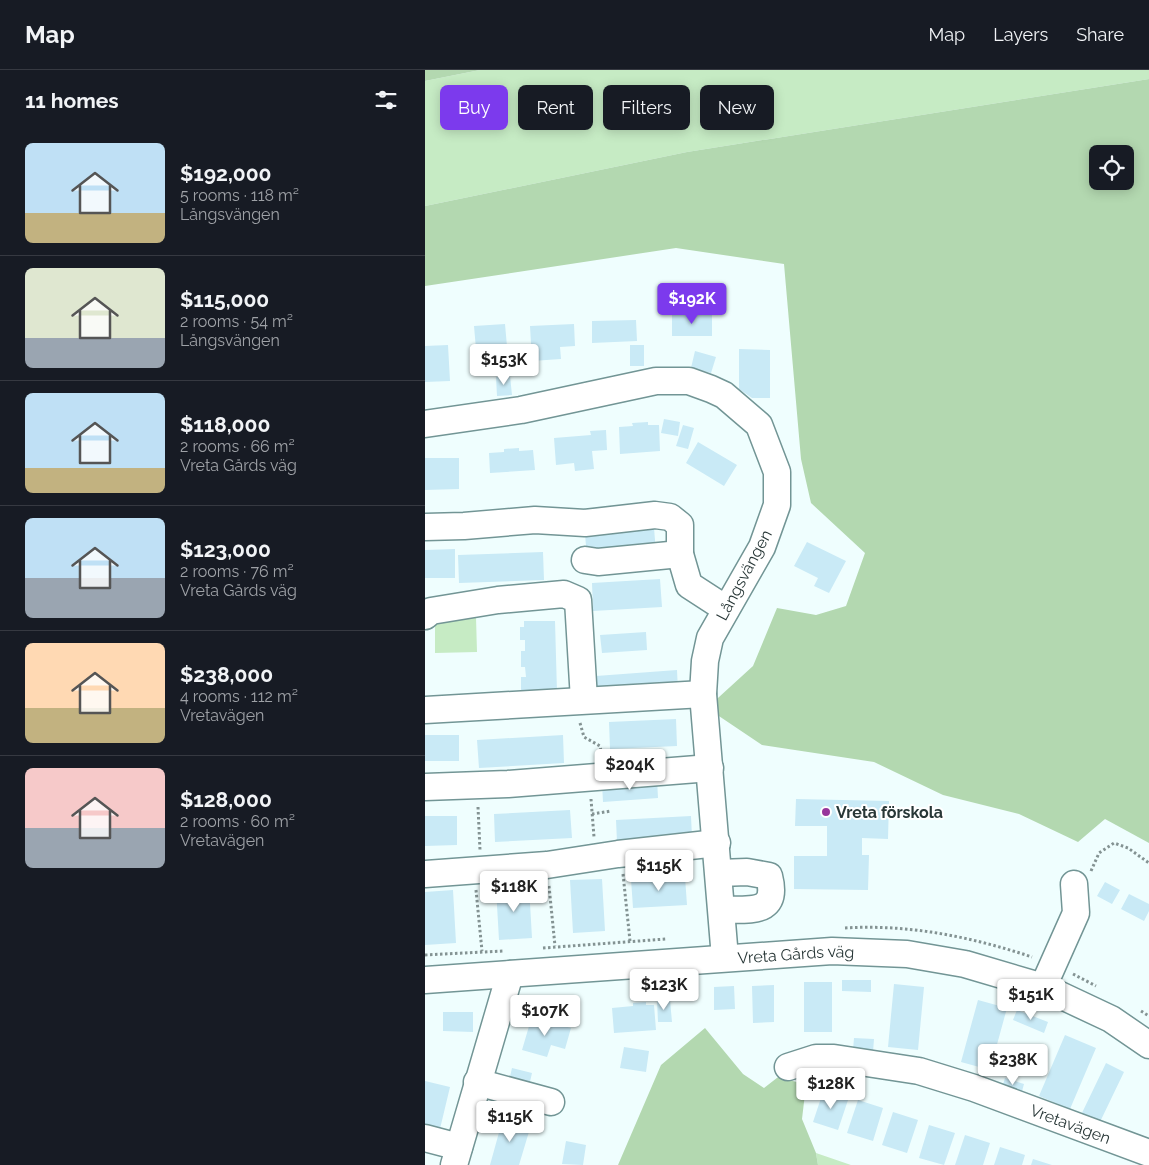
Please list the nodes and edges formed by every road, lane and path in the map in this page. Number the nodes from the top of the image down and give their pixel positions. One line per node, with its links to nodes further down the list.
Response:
1 (425, 424): 5 (street, Långsvängen)
2 (425, 527): 3 (street)
3 (680, 554): 4 (street); 5 (street)
4 (585, 560)
5 (726, 609): 7 (street, Långsvängen)
6 (425, 616): 8 (street)
7 (703, 694): 8 (street); 10 (street, Långsvängen)
8 (580, 701): 9 (street); 11 (path)
9 (425, 710)
10 (710, 768): 11 (street); 16 (street, Långsvängen)
11 (597, 777): 12 (street); 15 (path)
12 (477, 786): 13 (street); 20 (path)
13 (425, 787)
14 (611, 810): 15 (path)
15 (592, 814): 17 (path)
16 (717, 843): 17 (street); 21 (street, Långsvängen)
17 (607, 856): 19 (street); 26 (path)
18 (1149, 863): 23 (path)
19 (547, 865): 20 (street); 27 (path)
20 (478, 869): 22 (street); 29 (path)
21 (719, 873): 24 (street, Långsvängen); 24 (street)
22 (425, 874)
23 (1075, 884): 34 (street)
24 (722, 910): 31 (street, Långsvängen)
25 (667, 939): 26 (path)
26 (630, 941): 27 (path)
27 (555, 946): 28 (path)
28 (537, 949)
29 (482, 950): 30 (path); 32 (path)
30 (425, 955)
31 (725, 958): 32 (street, Vreta Gårds väg); 34 (street, Vreta Gårds väg)
32 (510, 962): 33 (street, Vreta Gårds väg); 37 (street)
33 (425, 980)
34 (1043, 987): 35 (street, Vreta Gårds väg)
35 (1149, 1045)
36 (788, 1067): 40 (street, Vretavägen)
37 (477, 1082): 38 (street); 41 (street)
38 (551, 1102)
39 (425, 1138): 41 (street)
40 (1143, 1153)
41 (456, 1156)

